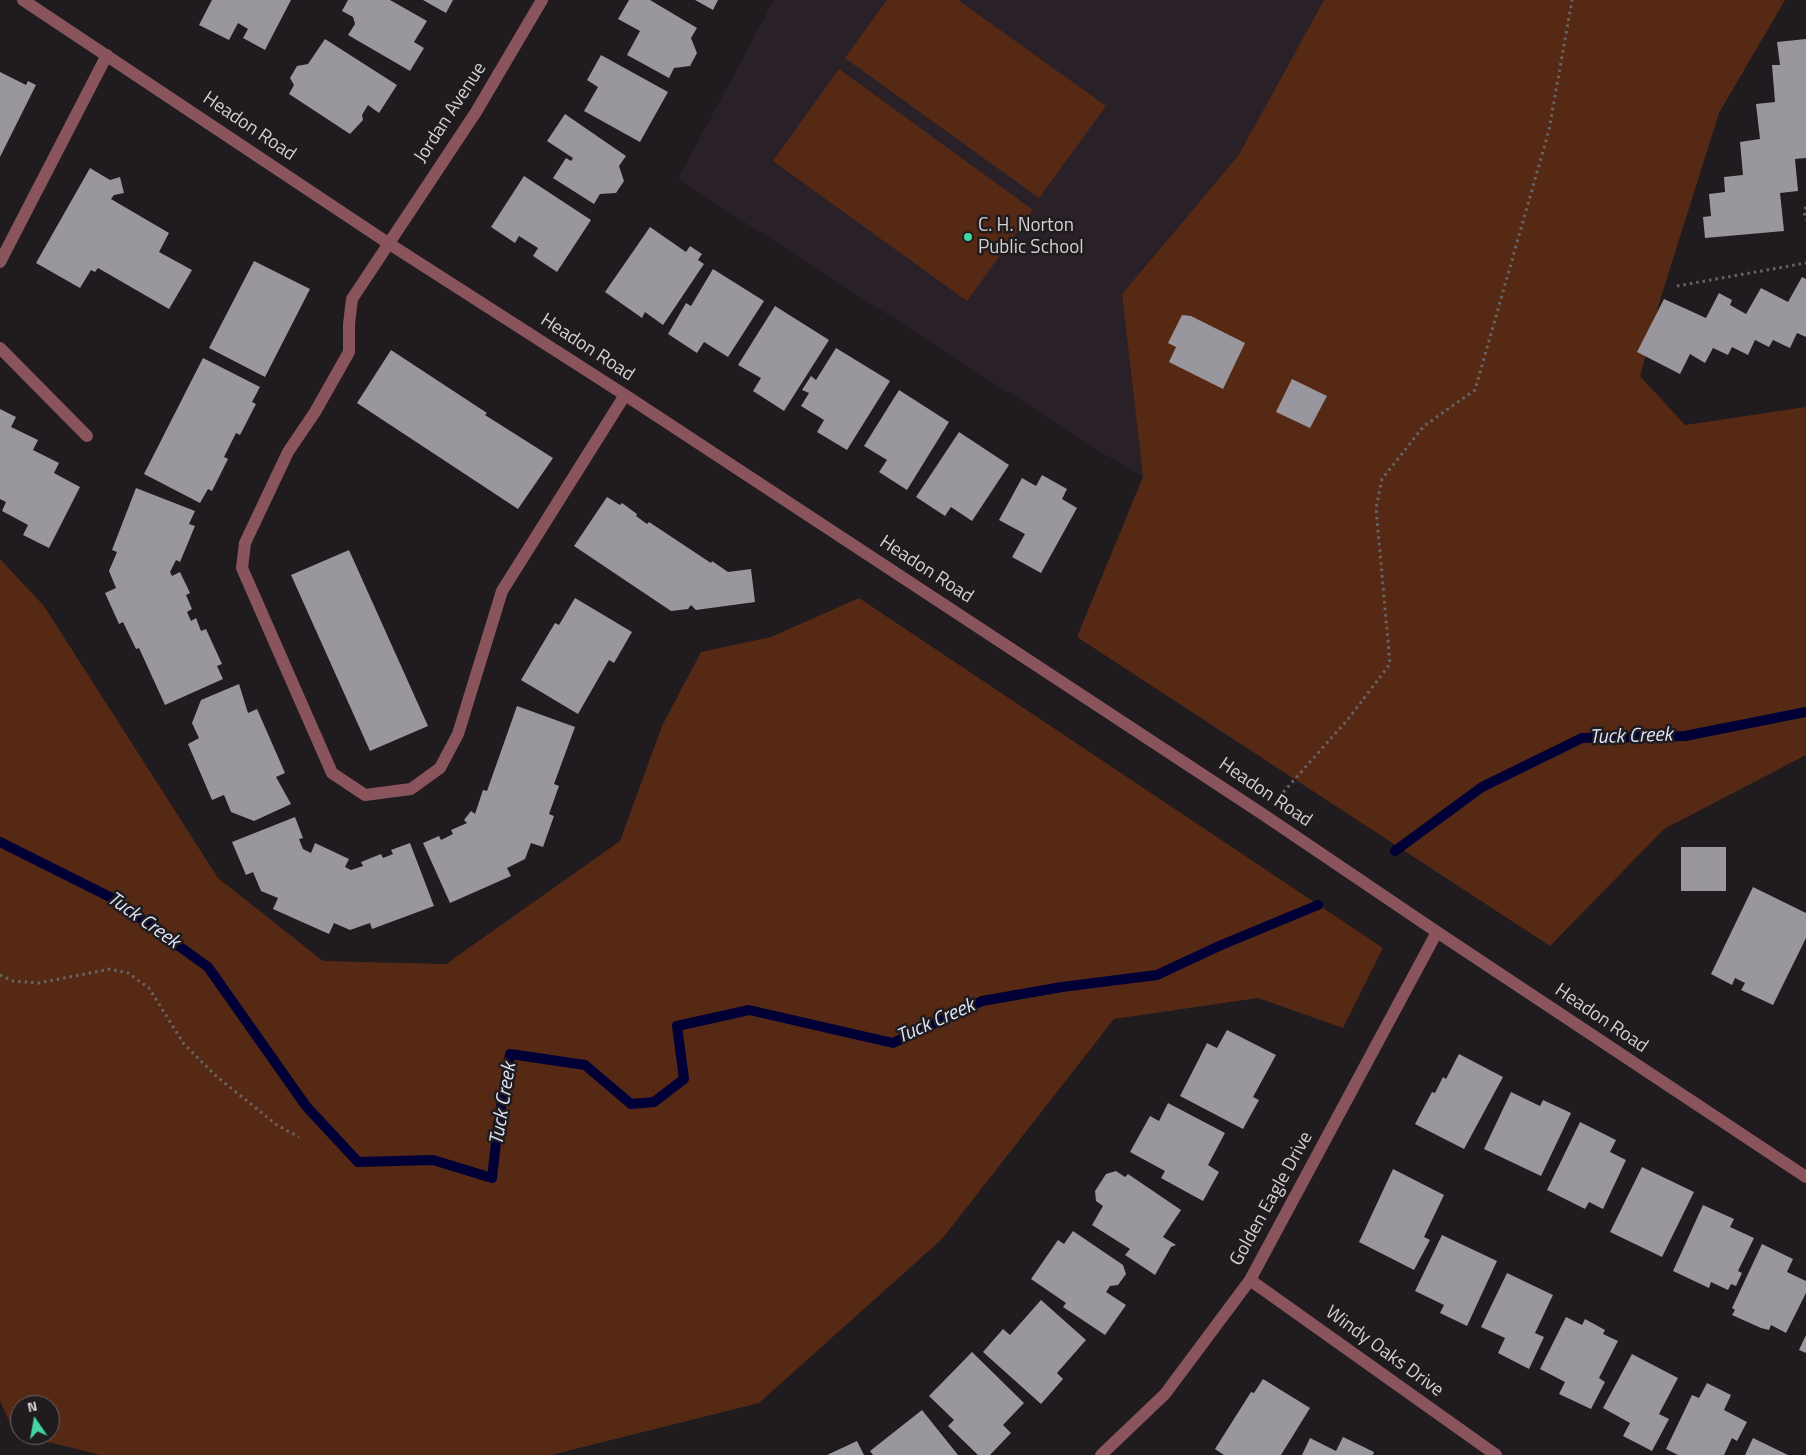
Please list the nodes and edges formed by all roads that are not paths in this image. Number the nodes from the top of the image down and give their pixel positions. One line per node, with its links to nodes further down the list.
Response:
1 (23, 0): 3 (street, Headon Road)
2 (542, 0): 4 (street, Jordan Avenue)
3 (107, 55): 4 (street, Headon Road); 5 (street)
4 (388, 243): 7 (street, Headon Road); 7 (street, Jordan Avenue)
5 (0, 262)
6 (0, 348): 8 (street)
7 (625, 394): 9 (street, Headon Road)
8 (87, 436)
9 (1437, 932): 10 (street, Headon Road); 11 (street, Golden Eagle Drive)
10 (1806, 1177)
11 (1250, 1280): 12 (street, Golden Eagle Drive); 13 (street, Windy Oaks Drive)
12 (1101, 1455)
13 (1496, 1455)

